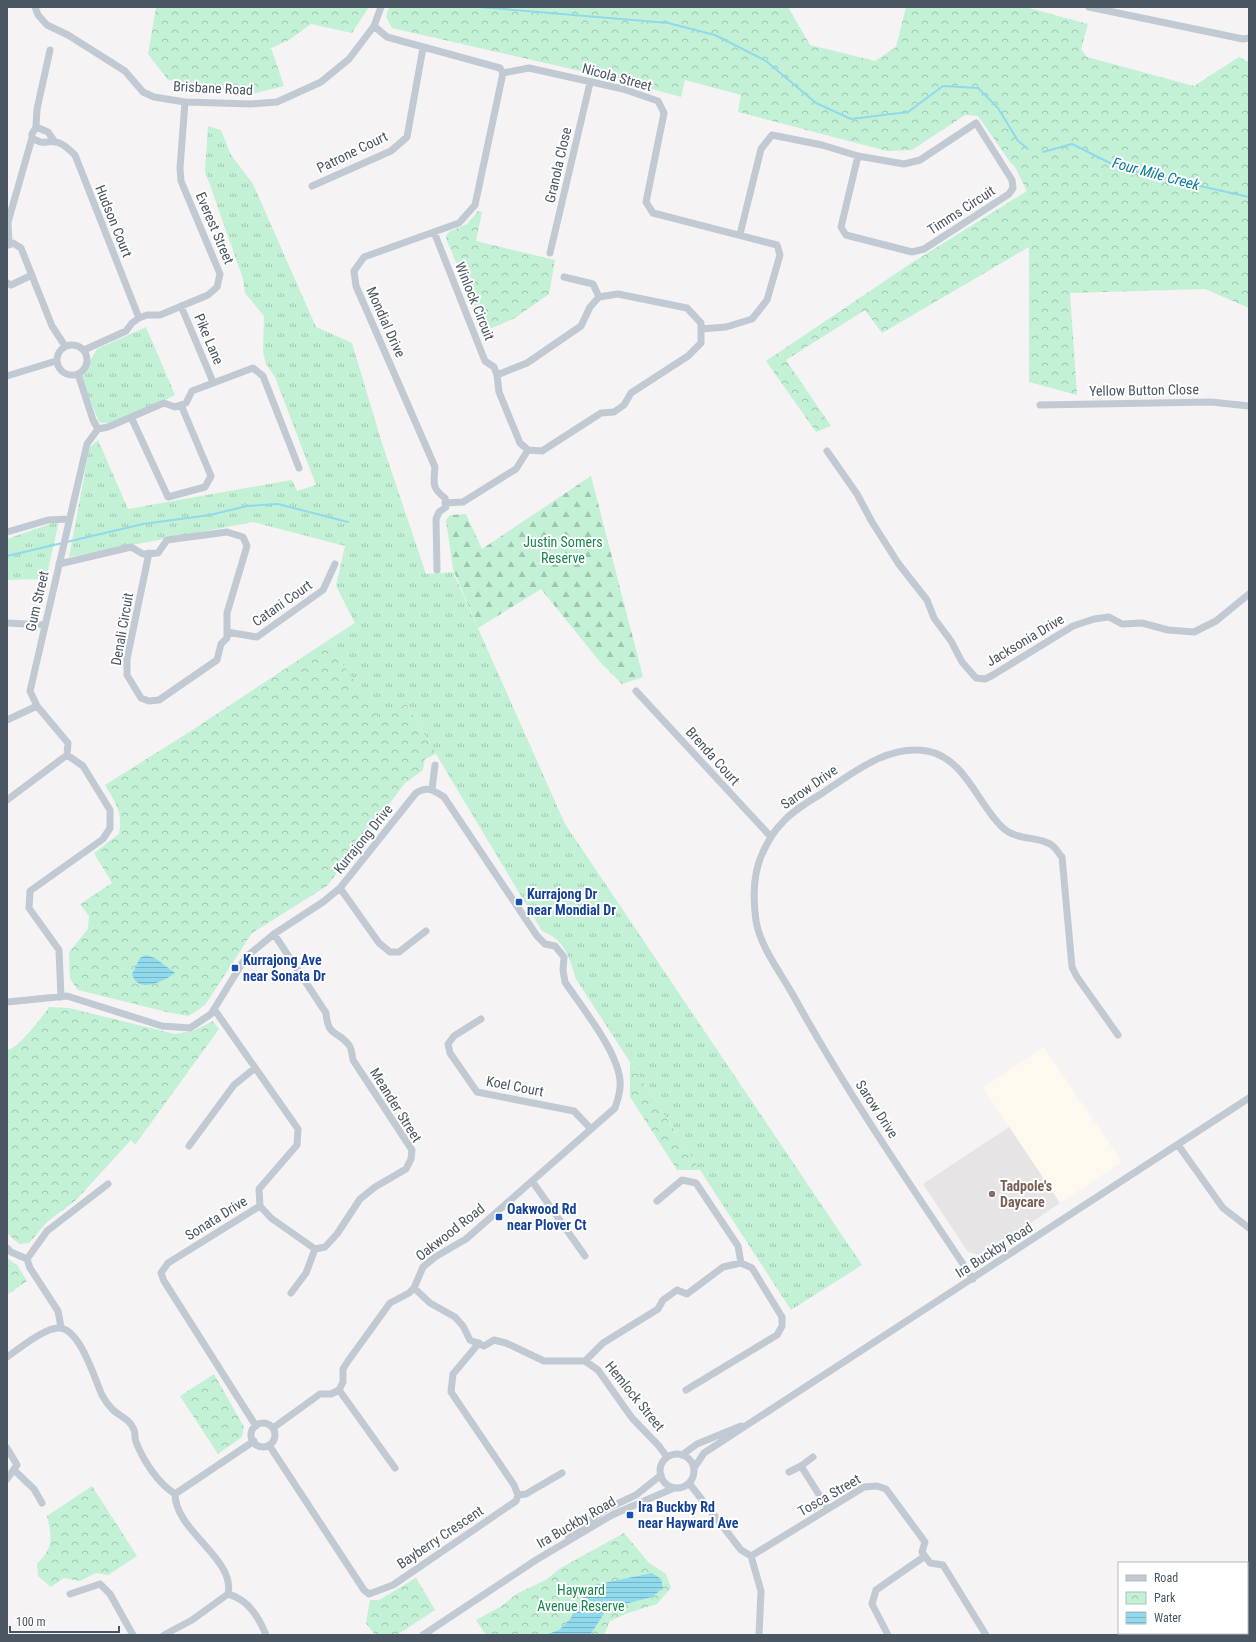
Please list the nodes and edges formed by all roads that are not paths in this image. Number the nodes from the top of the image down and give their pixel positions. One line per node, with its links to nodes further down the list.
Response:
1 (35, 7): 10 (street, Brisbane Road)
2 (381, 7): 4 (street, Brisbane Road)
3 (1090, 7): 5 (street)
4 (374, 26): 6 (street); 10 (street, Brisbane Road)
5 (1249, 38)
6 (423, 48): 8 (street); 15 (street, Patrone Court)
7 (50, 50): 11 (street)
8 (503, 73): 9 (street, Nicola Street); 16 (street, Mondial Drive)
9 (590, 82): 17 (street, Nicola Street); 19 (street, Granola Close)
10 (186, 102): 24 (street, Everest Street)
11 (36, 127): 12 (street); 13 (street, Hudson Court)
12 (32, 138): 13 (street, Hudson Court); 18 (street)
13 (55, 142): 25 (street, Hudson Court)
14 (858, 156): 14 (street, Timms Circuit); 17 (street, Timms Circuit)
15 (312, 186)
16 (434, 232): 31 (street, Winlock Circuit); 42 (street, Mondial Drive)
17 (740, 234): 26 (street, Nicola Street)
18 (8, 245): 20 (street)
19 (550, 253)
20 (32, 275): 22 (street); 27 (street)
21 (564, 277): 23 (street)
22 (7, 283)
23 (600, 297): 26 (street); 31 (street)
24 (181, 306): 25 (street, Everest Street); 33 (street, Pike Lane)
25 (139, 318): 28 (street)
26 (701, 329): 39 (street)
27 (65, 346): 28 (street); 29 (street)
28 (84, 350): 30 (street)
29 (56, 361): 30 (street); 32 (street)
30 (78, 374): 38 (street)
31 (497, 375): 39 (street)
32 (7, 376)
33 (213, 382): 34 (street); 41 (street)
34 (181, 405): 37 (street); 37 (street)
35 (1040, 405): 36 (street, Yellow Button Close)
36 (1249, 406)
37 (131, 417): 38 (street)
38 (98, 428): 43 (street, Gum Street)
39 (528, 450): 42 (street)
40 (827, 451): 49 (street, Jacksonia Drive)
41 (299, 468)
42 (445, 503): 48 (street)
43 (69, 518): 44 (street); 46 (street, Gum Street)
44 (7, 532)
45 (149, 554): 46 (street); 52 (street, Denali Circuit); 52 (street, Denali Circuit)
46 (59, 564): 51 (street, Gum Street)
47 (335, 564): 52 (street, Catani Court)
48 (437, 570)
49 (1249, 594)
50 (7, 623): 51 (street)
51 (45, 624): 54 (street, Gum Street)
52 (227, 632)
53 (636, 691): 60 (street, Brenda Court)
54 (37, 706): 55 (street); 56 (street, Gum Street)
55 (7, 720)
56 (67, 755): 59 (street); 64 (street)
57 (435, 765): 58 (street)
58 (432, 789): 61 (street, Kurrajong Drive); 71 (street, Oakwood Road)
59 (7, 800)
60 (771, 837): 68 (street, Sarow Drive); 84 (street, Sarow Drive)
61 (340, 888): 62 (street); 63 (street, Kurrajong Drive)
62 (426, 931)
63 (274, 934): 66 (street, Kurrajong Drive); 80 (street, Meander Street)
64 (61, 997): 65 (street, Kurrajong Drive); 66 (street, Kurrajong Drive)
65 (7, 1002)
66 (214, 1009): 69 (street, Sonata Drive)
67 (481, 1019): 71 (street, Koel Court)
68 (1118, 1035)
69 (255, 1068): 73 (street); 77 (street, Sonata Drive)
70 (1249, 1098): 72 (street, Ira Buckby Road)
71 (591, 1129): 74 (street, Oakwood Road)
72 (1178, 1145): 78 (street); 84 (street, Ira Buckby Road)
73 (189, 1146)
74 (532, 1181): 81 (street); 85 (street, Oakwood Road)
75 (108, 1184): 82 (street)
76 (657, 1201): 83 (street)
77 (260, 1206): 80 (street); 94 (street, Sonata Drive)
78 (1249, 1228)
79 (7, 1248): 82 (street)
80 (315, 1249): 86 (street)
81 (585, 1256)
82 (28, 1259): 87 (street)
83 (741, 1263): 90 (street); 92 (street)
84 (973, 1279): 93 (street, Ira Buckby Road)
85 (414, 1288): 88 (street); 91 (street)
86 (291, 1292)
87 (60, 1327): 89 (street); 112 (street)
88 (479, 1343): 90 (street, Hemlock Street); 113 (street)
89 (7, 1357)
90 (585, 1361): 100 (street, Hemlock Street)
91 (339, 1390): 95 (street); 103 (street)
92 (686, 1390)
93 (752, 1421): 99 (street, Ira Buckby Road); 104 (street, Ira Buckby Road)
94 (256, 1426): 95 (street); 96 (street)
95 (273, 1428): 97 (street)
96 (254, 1441): 97 (street); 112 (street)
97 (269, 1445): 113 (street, Bayberry Crescent)
98 (7, 1448): 105 (street)
99 (682, 1455): 100 (street); 104 (street)
100 (667, 1457): 108 (street)
101 (812, 1457): 102 (street)
102 (800, 1466): 106 (street); 115 (street)
103 (395, 1468)
104 (694, 1468): 110 (street)
105 (14, 1470): 109 (street); 114 (street)
106 (789, 1472)
107 (562, 1473): 113 (street)
108 (660, 1475): 111 (street); 118 (street, Ira Buckby Road)
109 (7, 1478)
110 (689, 1483): 111 (street); 116 (street)
111 (674, 1488): 118 (street, Ira Buckby Road)
112 (176, 1494): 120 (street)
113 (518, 1495)
114 (42, 1503)
115 (828, 1509): 116 (street, Tosca Street); 117 (street, Tosca Street)
116 (751, 1556): 125 (street)
117 (925, 1556): 126 (street); 127 (street)
118 (536, 1560): 124 (street, Ira Buckby Road)
119 (70, 1594): 121 (street)
120 (228, 1594): 122 (street); 123 (street)
121 (133, 1635)
122 (164, 1635)
123 (266, 1635)
124 (423, 1635)
125 (759, 1635)
126 (888, 1635)
127 (986, 1635)

